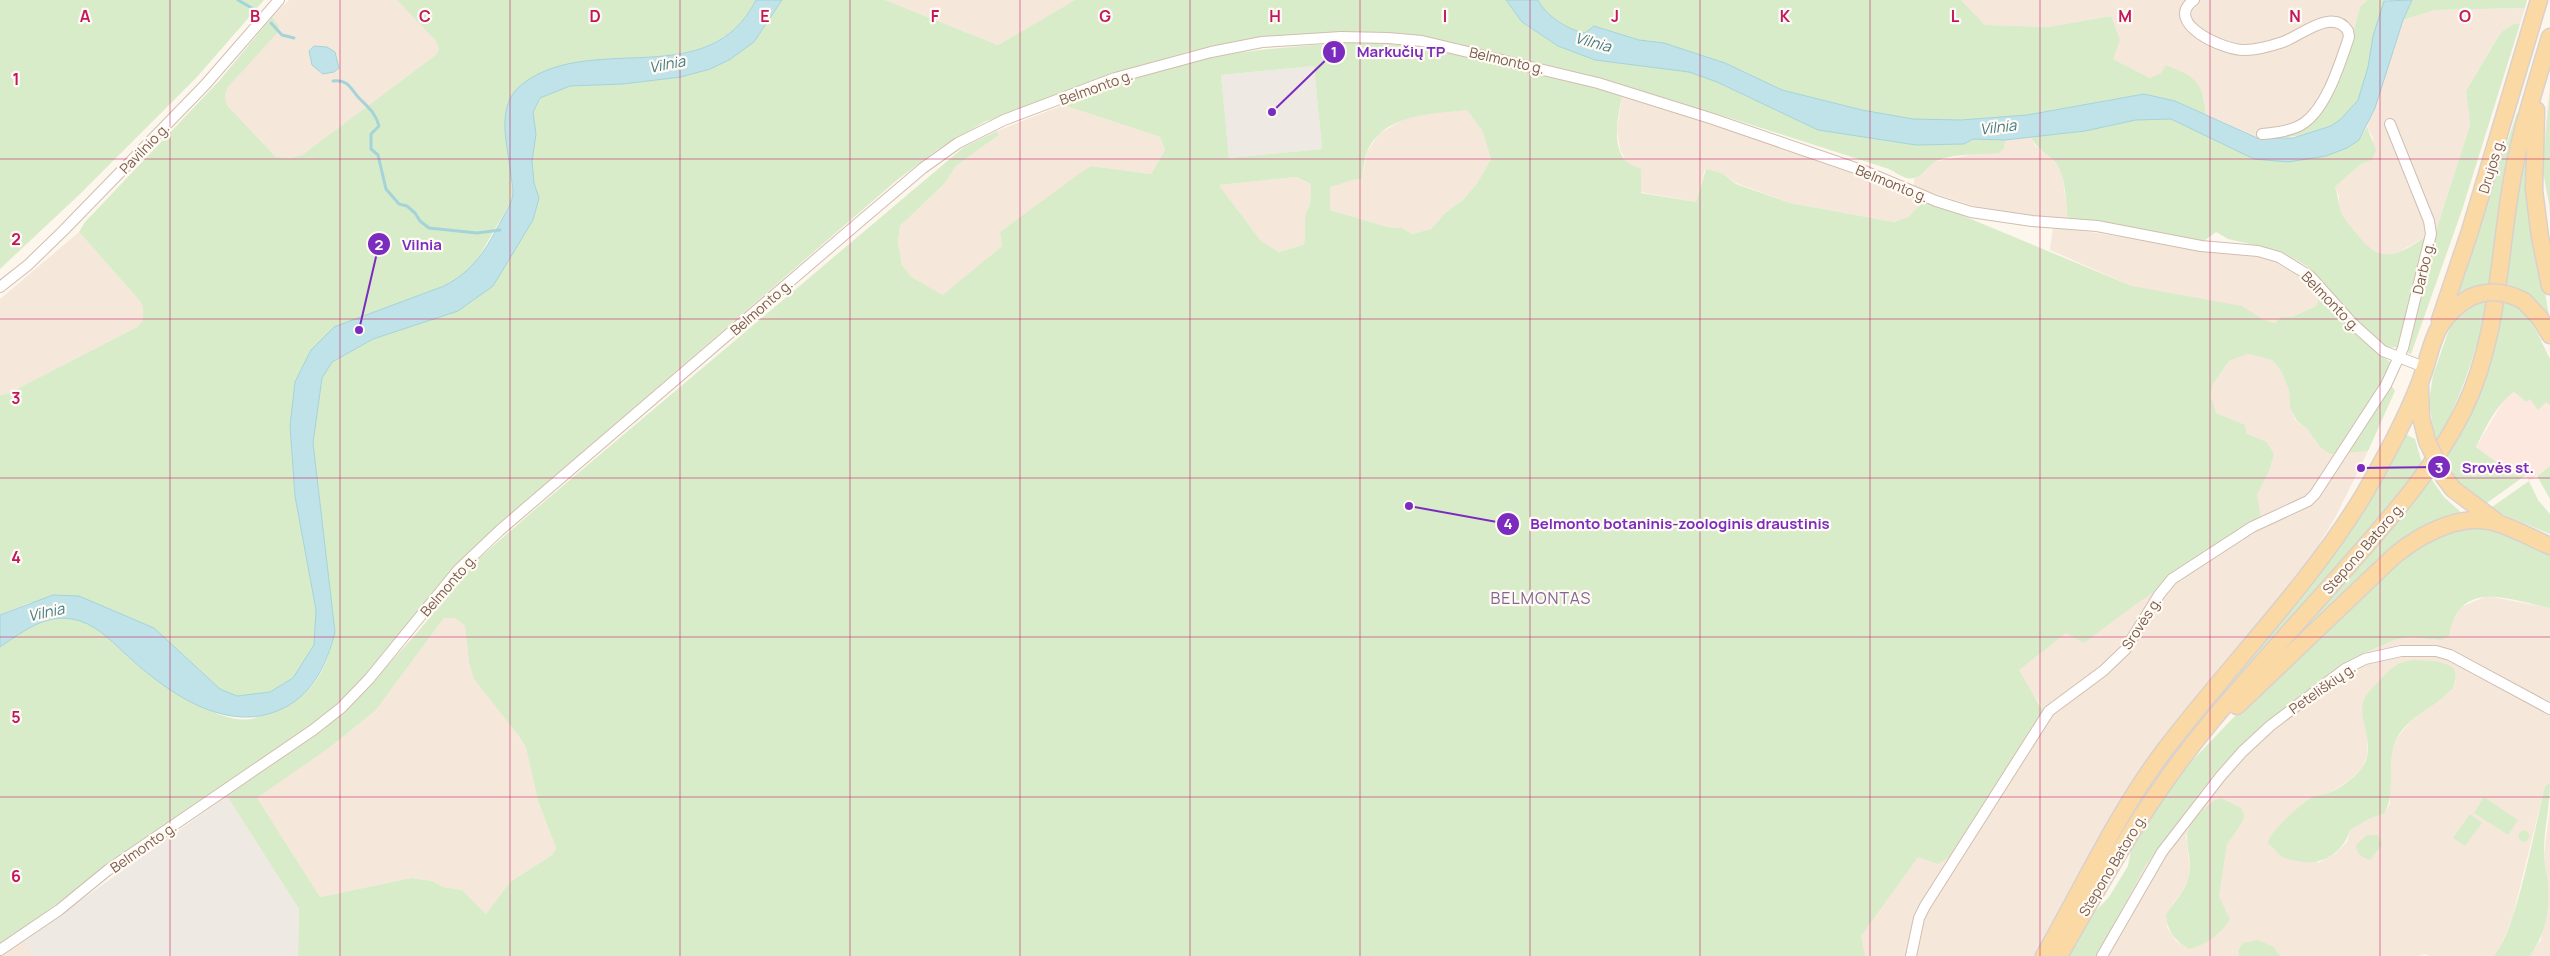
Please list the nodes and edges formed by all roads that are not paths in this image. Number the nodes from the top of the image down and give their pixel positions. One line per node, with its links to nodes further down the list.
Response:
1 (279, 0): 9 (street, Pavilnio g.)
2 (2194, 0): 7 (street)
3 (2539, 0): 10 (main road, Drujos g.)
4 (2548, 42): 5 (main road)
5 (2538, 80): 8 (main road); 18 (main road, Stepono Batoro g.)
6 (2390, 124): 12 (street, Darbo g.)
7 (2262, 134)
8 (2550, 286)
9 (0, 287)
10 (2436, 331): 11 (main road, bridge); 13 (main road, Drujos g.)
11 (2550, 335)
12 (2399, 357): 13 (street, Belmonto g.); 19 (street, Belmonto g.); 20 (street, Srovės g.)
13 (2424, 367): 14 (main road, Drujos g.)
14 (2420, 383): 15 (main road, bridge); 21 (main road, Stepono Batoro g.)
15 (2499, 523): 16 (main road); 18 (main road)
16 (2550, 546)
17 (2550, 709): 23 (street, Peteliškių g.)
18 (2181, 760): 22 (main road, Stepono Batoro g.)
19 (0, 950)
20 (1912, 956)
21 (2044, 956)
22 (2059, 956)
23 (2102, 956)

